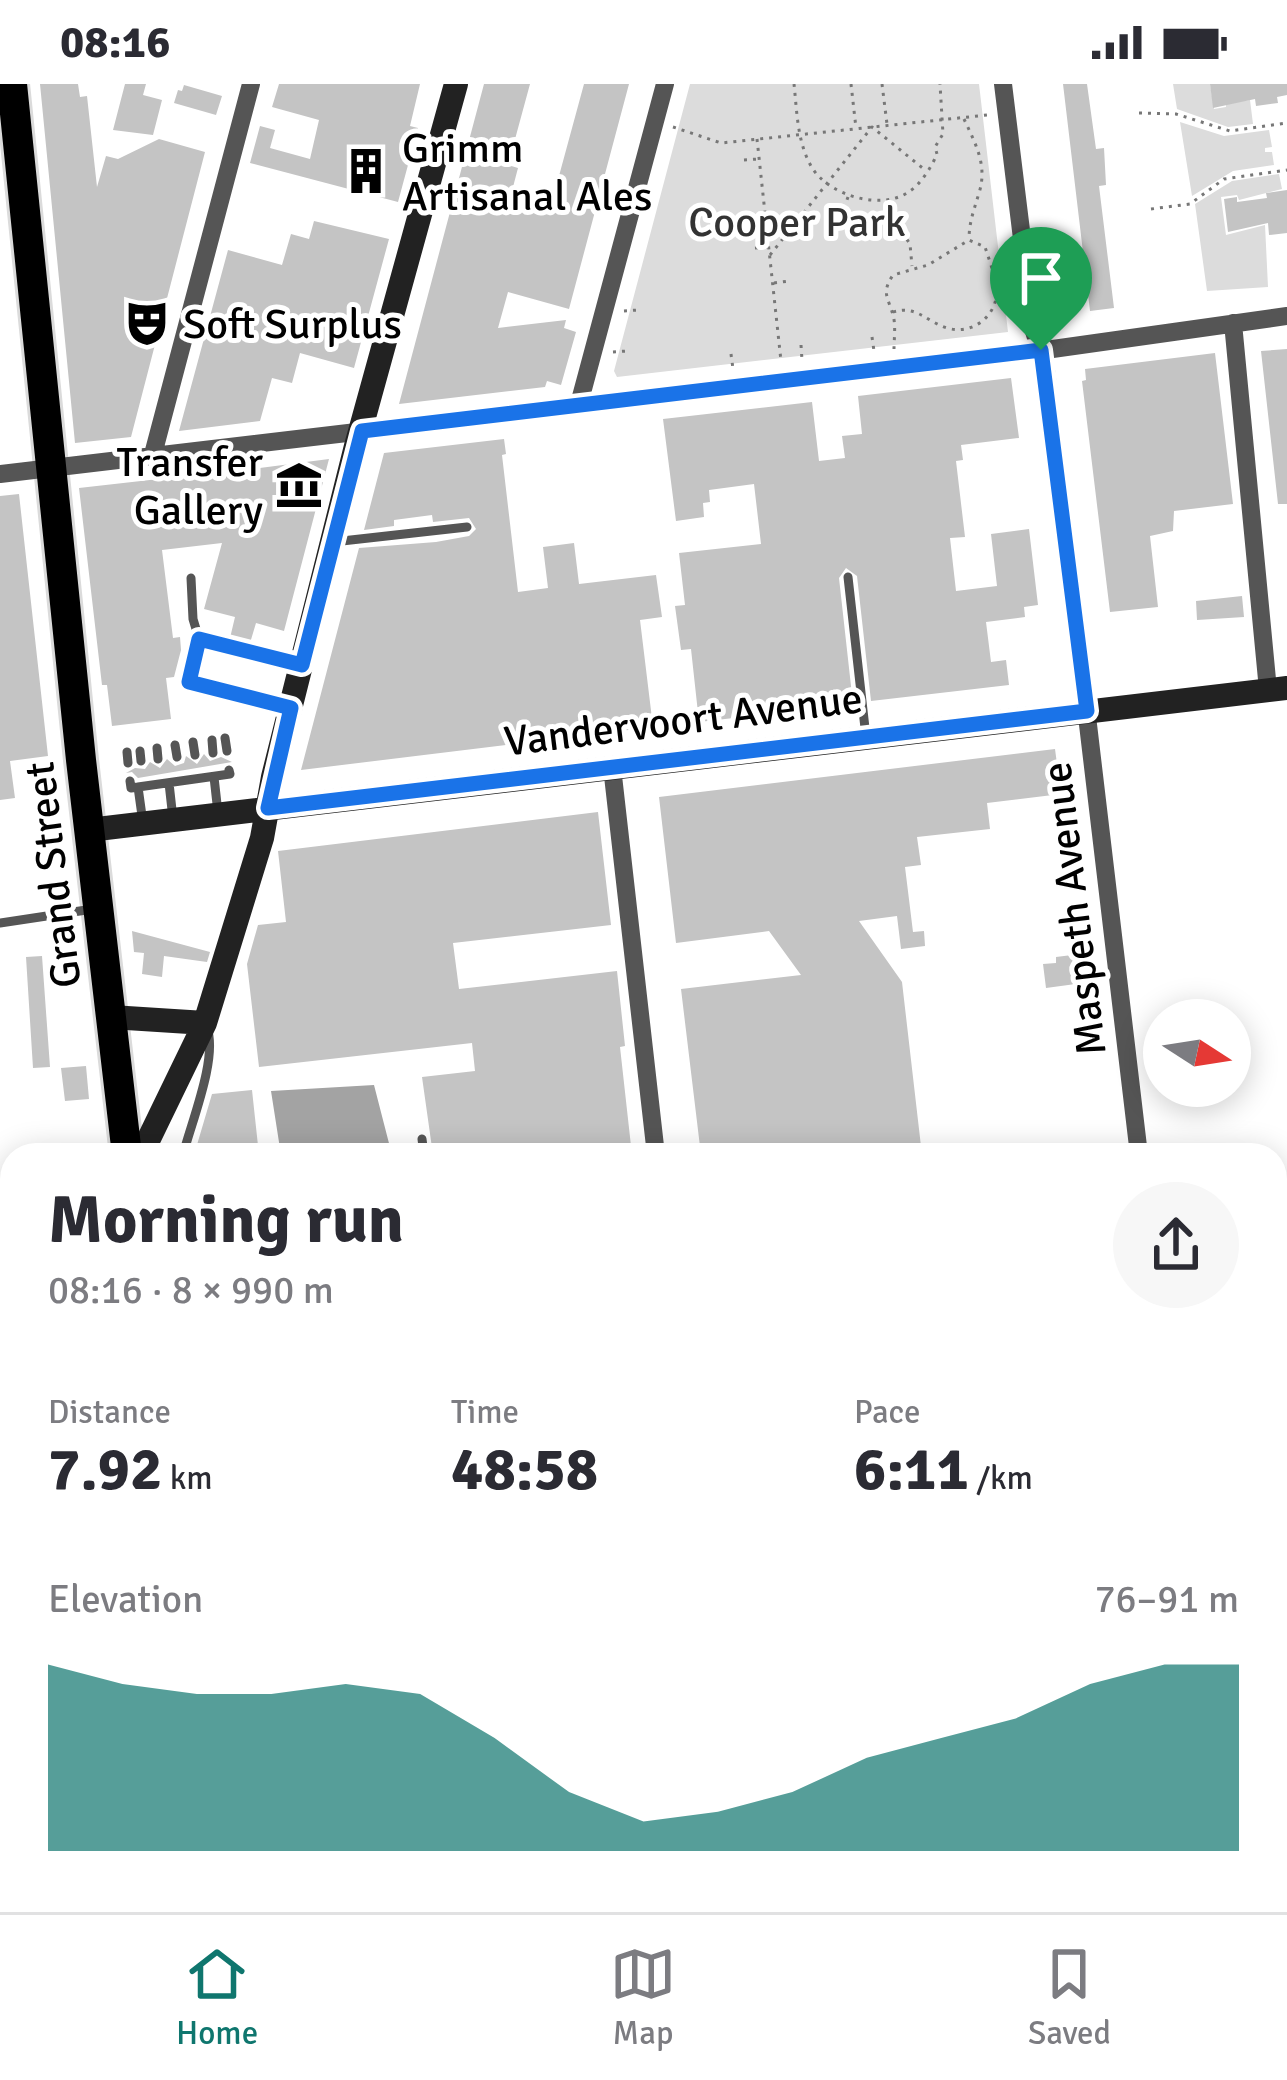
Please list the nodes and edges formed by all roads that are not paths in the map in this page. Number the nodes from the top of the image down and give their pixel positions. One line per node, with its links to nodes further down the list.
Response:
1 (12, 84): 12 (main road, Grand Street)
2 (251, 84): 11 (street)
3 (455, 84): 10 (main road)
4 (665, 84): 9 (street)
5 (1004, 84): 8 (street, Maspeth Avenue)
6 (1287, 316): 7 (street)
7 (1233, 323): 8 (street); 20 (street)
8 (1041, 350): 9 (street); 22 (street, Maspeth Avenue)
9 (579, 404): 10 (street)
10 (362, 431): 11 (street); 15 (main road)
11 (152, 458): 12 (street)
12 (51, 469): 13 (street); 38 (main road, Grand Street)
13 (0, 475)
14 (466, 527): 15 (lane)
15 (333, 542): 19 (main road)
16 (848, 577): 23 (lane)
17 (191, 578): 18 (lane)
18 (199, 639): 19 (lane); 21 (lane)
19 (302, 665): 21 (main road)
20 (1277, 689): 22 (main road, Vandervoort Avenue)
21 (291, 708): 34 (main road)
22 (1087, 711): 23 (main road, Vandervoort Avenue); 49 (street, Maspeth Avenue)
23 (866, 737): 30 (main road, Vandervoort Avenue)
24 (225, 738): 27 (lane)
25 (212, 740): 28 (lane)
26 (193, 742): 29 (lane)
27 (226, 752)
28 (214, 753)
29 (195, 755)
30 (612, 767): 34 (main road, Vandervoort Avenue); 48 (street)
31 (230, 770): 32 (lane)
32 (215, 775): 33 (lane); 35 (lane)
33 (170, 780): 36 (lane); 37 (lane)
34 (268, 808): 35 (main road, Vandervoort Avenue); 42 (main road)
35 (218, 814): 36 (main road, Vandervoort Avenue)
36 (173, 819): 37 (main road, Vandervoort Avenue)
37 (143, 823): 38 (main road, Vandervoort Avenue)
38 (89, 830): 39 (main road, Grand Street)
39 (98, 908): 40 (lane); 41 (main road, Grand Street)
40 (0, 923)
41 (111, 1017): 42 (main road); 44 (main road, Grand Street)
42 (205, 1023): 45 (main road); 46 (lane)
43 (422, 1139): 47 (lane)
44 (126, 1143)
45 (147, 1143)
46 (186, 1143)
47 (422, 1143)
48 (655, 1143)
49 (1137, 1143)

